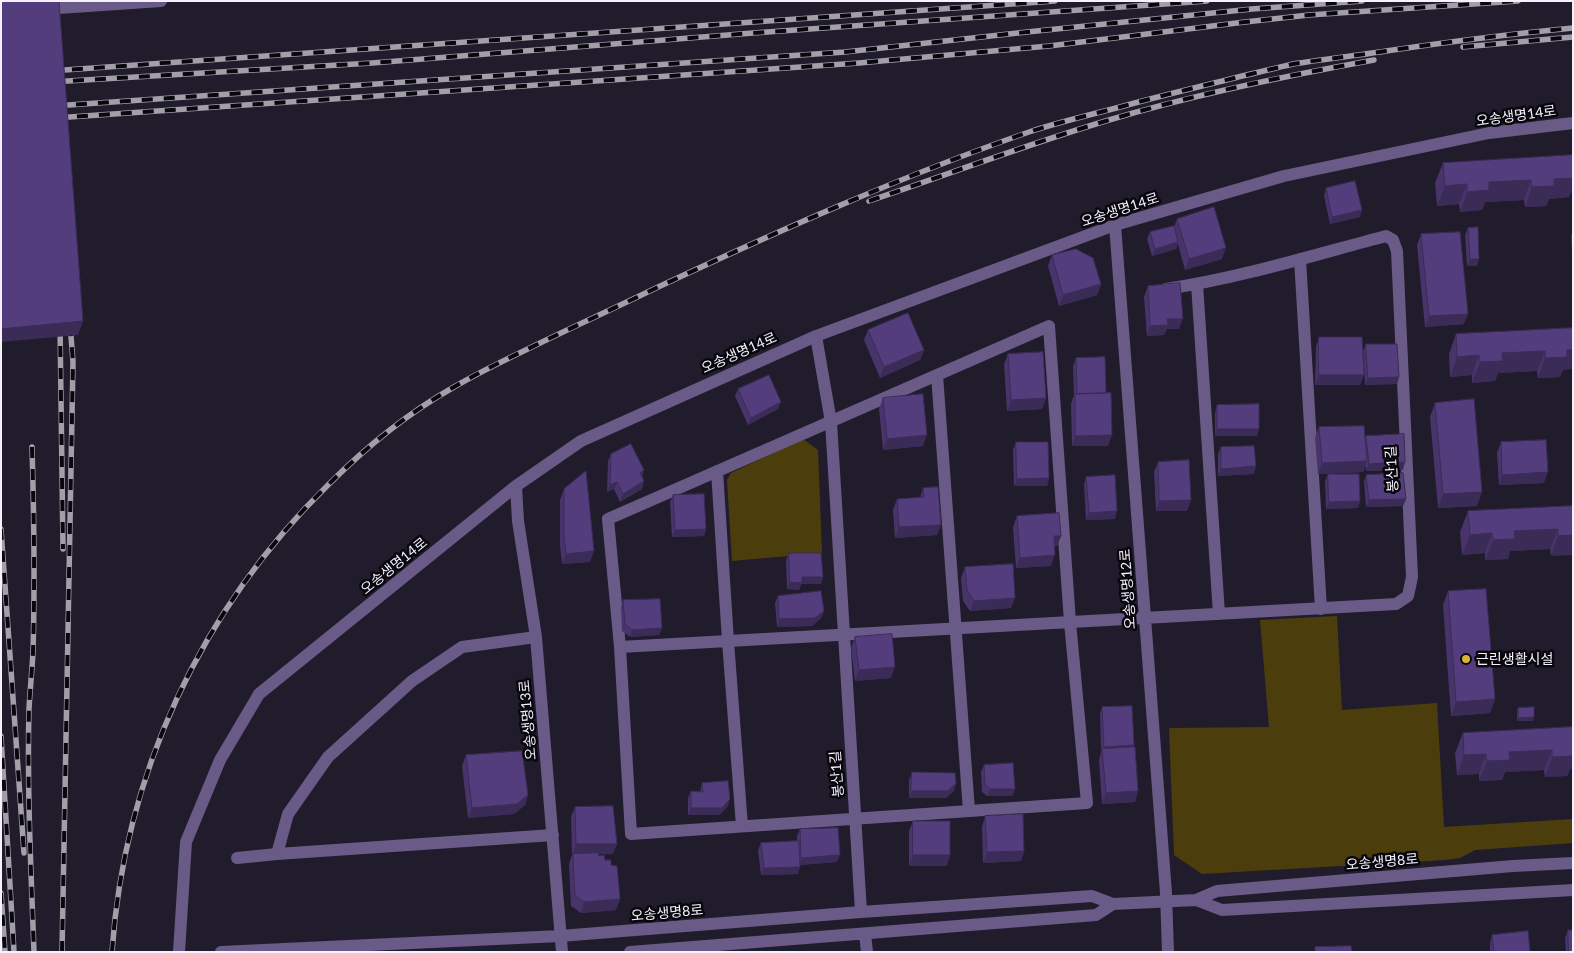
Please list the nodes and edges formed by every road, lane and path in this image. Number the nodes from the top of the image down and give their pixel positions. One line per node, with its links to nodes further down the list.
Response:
1 (161, 1): 2 (street)
2 (30, 10)
3 (1573, 123): 4 (street, 오송생명14로)
4 (1115, 225): 8 (street, 오송생명14로); 15 (street, 오송생명12로)
5 (1300, 259): 6 (street); 13 (street); 13 (street, 봉산1길)
6 (1197, 284): 7 (street); 14 (street)
7 (1163, 289)
8 (816, 336): 10 (street, 봉산1길); 12 (street, 오송생명14로)
9 (937, 375): 10 (street); 16 (street); 17 (street)
10 (831, 422): 11 (street); 18 (street, 봉산1길)
11 (717, 471): 20 (street); 21 (street)
12 (516, 486): 19 (street, 오송생명13로); 36 (street, 오송생명14로)
13 (1321, 609): 14 (street, 봉산1길)
14 (1219, 614): 15 (street, 봉산1길)
15 (1146, 618): 16 (street, 봉산1길); 31 (street, 오송생명12로)
16 (1070, 622): 17 (street, 봉산1길); 22 (street)
17 (956, 629): 18 (street, 봉산1길); 22 (street)
18 (844, 635): 20 (street, 봉산1길); 23 (street, 봉산1길)
19 (536, 637): 25 (street, 오송생명13로); 26 (street)
20 (728, 641): 21 (street, 봉산1길); 24 (street)
21 (620, 647): 24 (street)
22 (969, 811): 23 (street)
23 (855, 819): 24 (street); 33 (street, 봉산1길)
24 (742, 826)
25 (553, 835): 26 (street); 35 (street, 오송생명13로)
26 (277, 854): 27 (street)
27 (237, 858)
28 (1573, 863): 30 (street, 오송생명8로)
29 (1573, 890): 30 (street, 오송생명8로)
30 (1196, 900): 31 (street, 오송생명8로)
31 (1166, 902): 32 (street, 오송생명8로); 41 (street, 오송생명12로)
32 (1112, 904): 33 (street, 오송생명8로); 34 (street, 오송생명8로)
33 (861, 912): 35 (street, 오송생명8로)
34 (865, 934): 39 (street, 오송생명8로); 40 (street)
35 (560, 936): 37 (street, 오송생명8로); 38 (street, 오송생명13로)
36 (179, 952)
37 (221, 952)
38 (562, 952)
39 (630, 952)
40 (867, 952)
41 (1168, 952)

